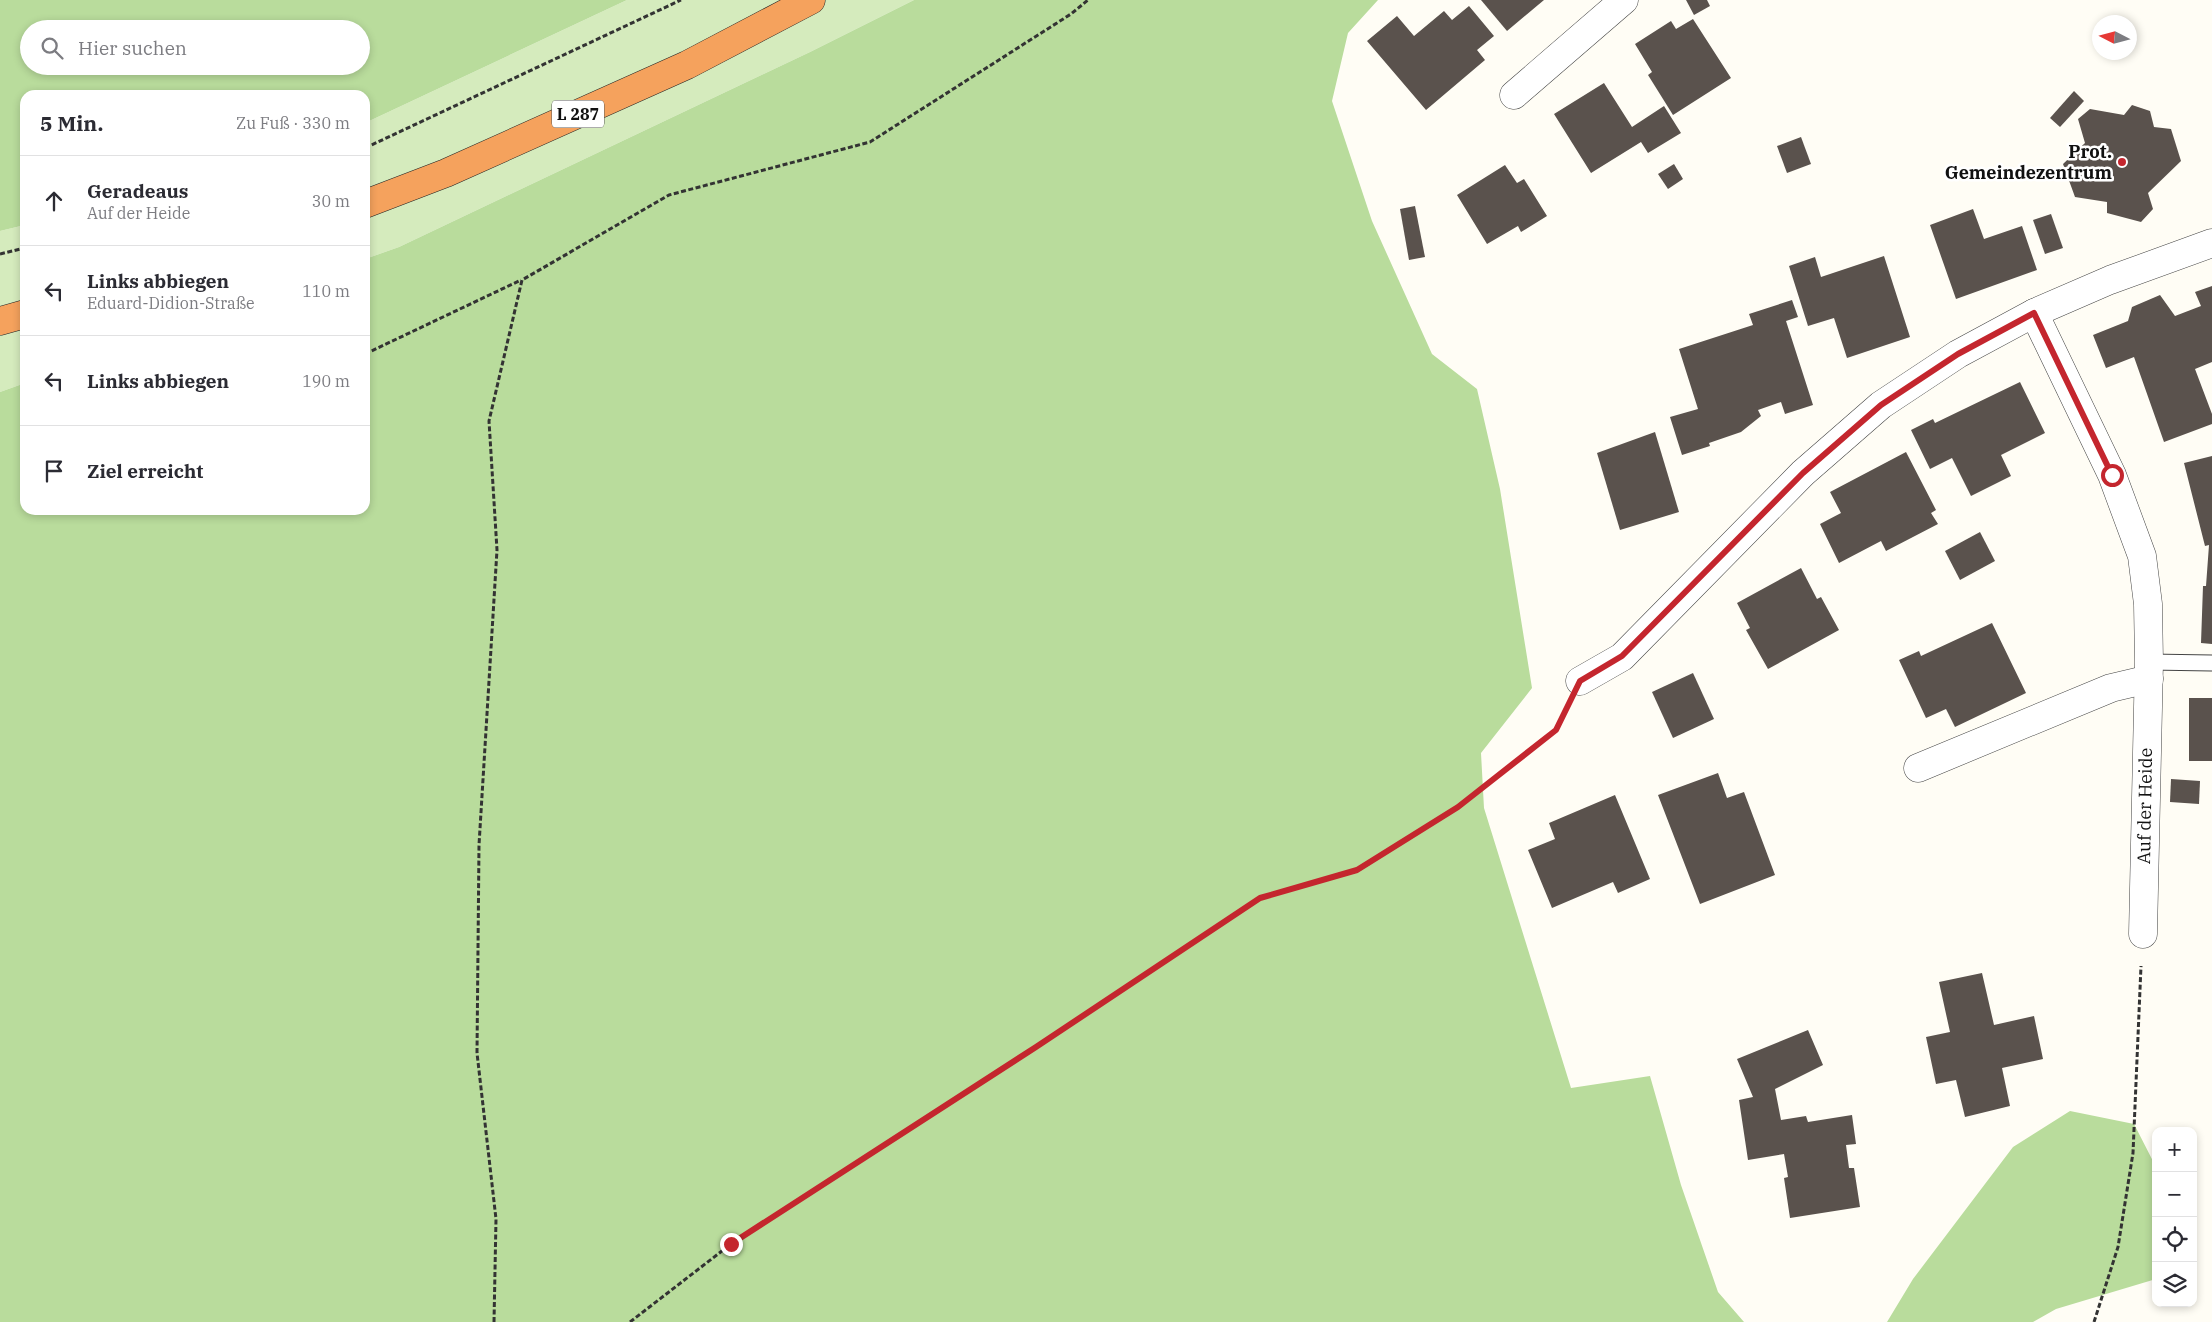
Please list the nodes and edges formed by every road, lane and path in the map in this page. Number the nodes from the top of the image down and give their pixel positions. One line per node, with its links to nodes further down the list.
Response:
1 (681, 0): 6 (path)
2 (810, 0): 7 (highway, L 287)
3 (1088, 0): 11 (path)
4 (1624, 0): 5 (street)
5 (1514, 95)
6 (370, 146)
7 (370, 202)
8 (2212, 243): 12 (street)
9 (20, 249): 10 (path)
10 (0, 254)
11 (522, 280): 15 (path); 21 (path)
12 (2034, 313): 17 (street, Auf der Heide); 18 (street)
13 (20, 315): 14 (highway)
14 (0, 321)
15 (370, 352)
16 (2212, 663): 17 (lane)
17 (2149, 671): 19 (street); 20 (street, Auf der Heide)
18 (1580, 681): 22 (path)
19 (1918, 768)
20 (2143, 934): 23 (path)
21 (494, 1322)
22 (630, 1322)
23 (2094, 1322)

